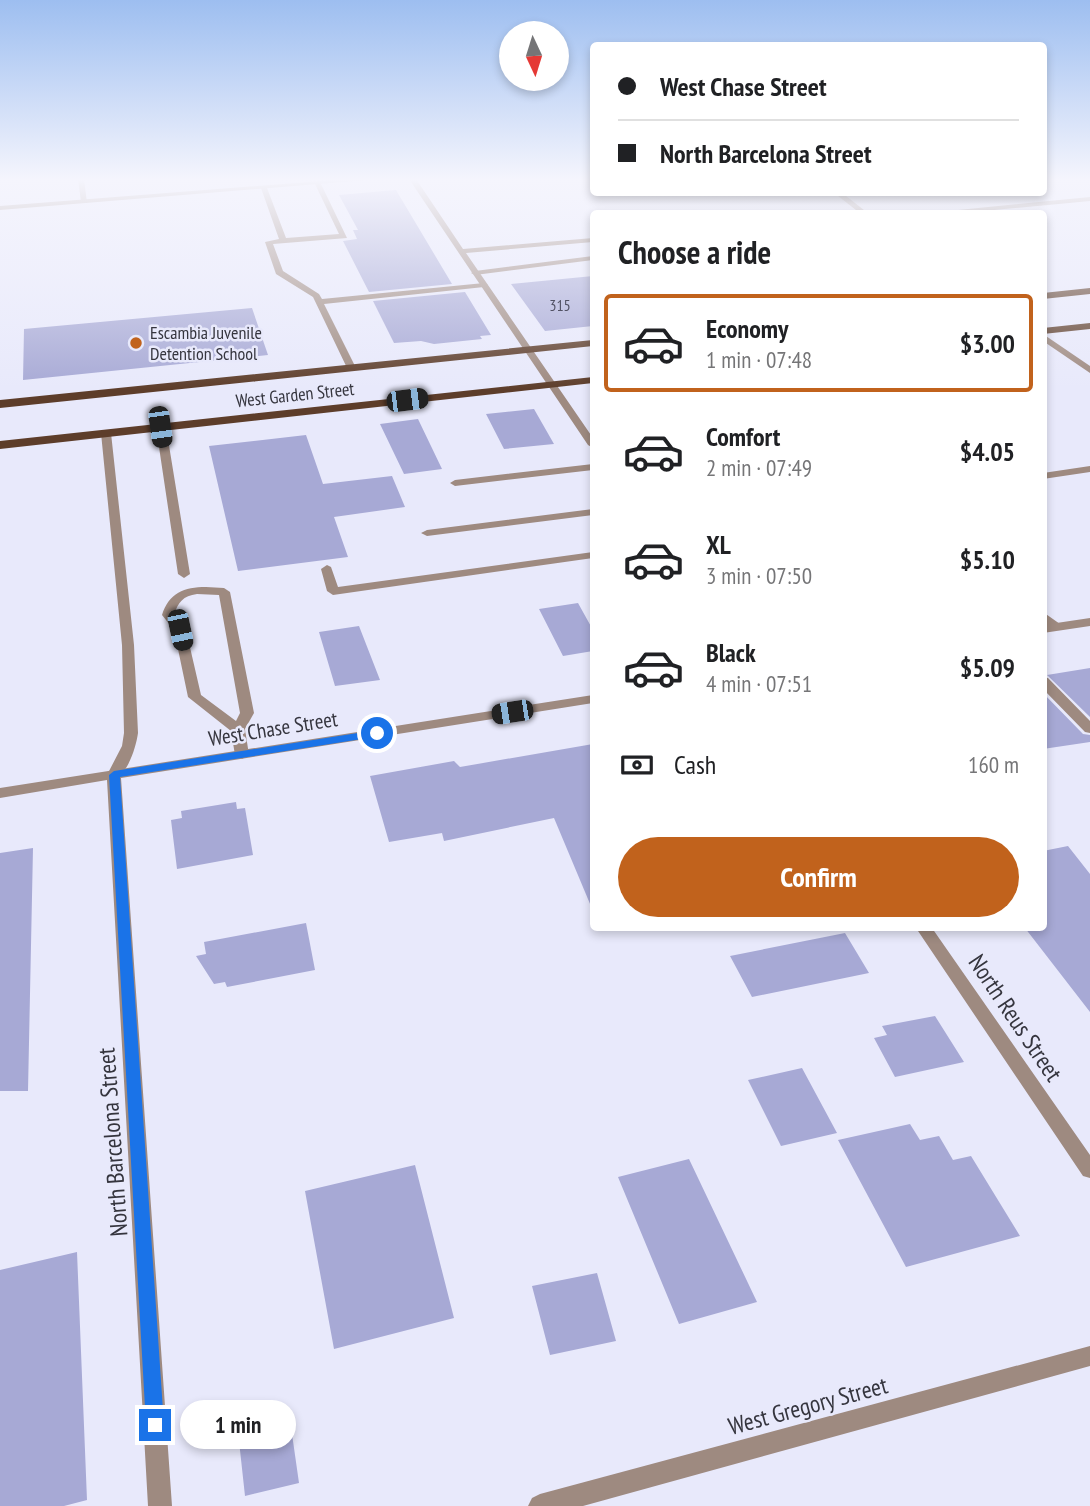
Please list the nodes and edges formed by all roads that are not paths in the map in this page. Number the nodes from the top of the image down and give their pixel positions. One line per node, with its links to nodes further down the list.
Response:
1 (271, 249): 9 (street)
2 (482, 249): 3 (street)
3 (461, 251): 5 (street)
4 (590, 258): 5 (street)
5 (475, 272): 6 (street)
6 (484, 285): 9 (street); 14 (street)
7 (1090, 291): 8 (main road)
8 (1047, 296)
9 (319, 302): 15 (street)
10 (1090, 326): 11 (main road)
11 (1047, 331)
12 (1047, 340): 16 (street)
13 (590, 343): 14 (main road, West Garden Street)
14 (528, 349): 15 (main road, West Garden Street); 18 (street)
15 (351, 368): 19 (main road, West Garden Street)
16 (1090, 370)
17 (590, 380): 18 (main road, West Garden Street)
18 (551, 384): 20 (main road, West Garden Street); 22 (street)
19 (0, 404)
20 (160, 427): 21 (main road, West Garden Street); 32 (street)
21 (106, 433): 23 (main road, West Garden Street); 40 (street)
22 (590, 441)
23 (0, 444)
24 (590, 467): 27 (street)
25 (1090, 469): 26 (street)
26 (1047, 475)
27 (455, 483)
28 (590, 512): 29 (street)
29 (427, 533)
30 (590, 555): 31 (street)
31 (327, 569)
32 (184, 573)
33 (1090, 622): 34 (street)
34 (1049, 628)
35 (1047, 685): 38 (street)
36 (590, 699): 39 (street, West Chase Street)
37 (238, 729): 37 (street); 39 (street)
38 (1090, 729)
39 (242, 755): 40 (street, West Chase Street)
40 (114, 775): 41 (street, West Chase Street); 45 (street, North Barcelona Street)
41 (0, 793)
42 (926, 931): 43 (street, North Reus Street)
43 (1090, 1170)
44 (1090, 1356): 46 (street, West Gregory Street)
45 (160, 1506)
46 (540, 1506)

